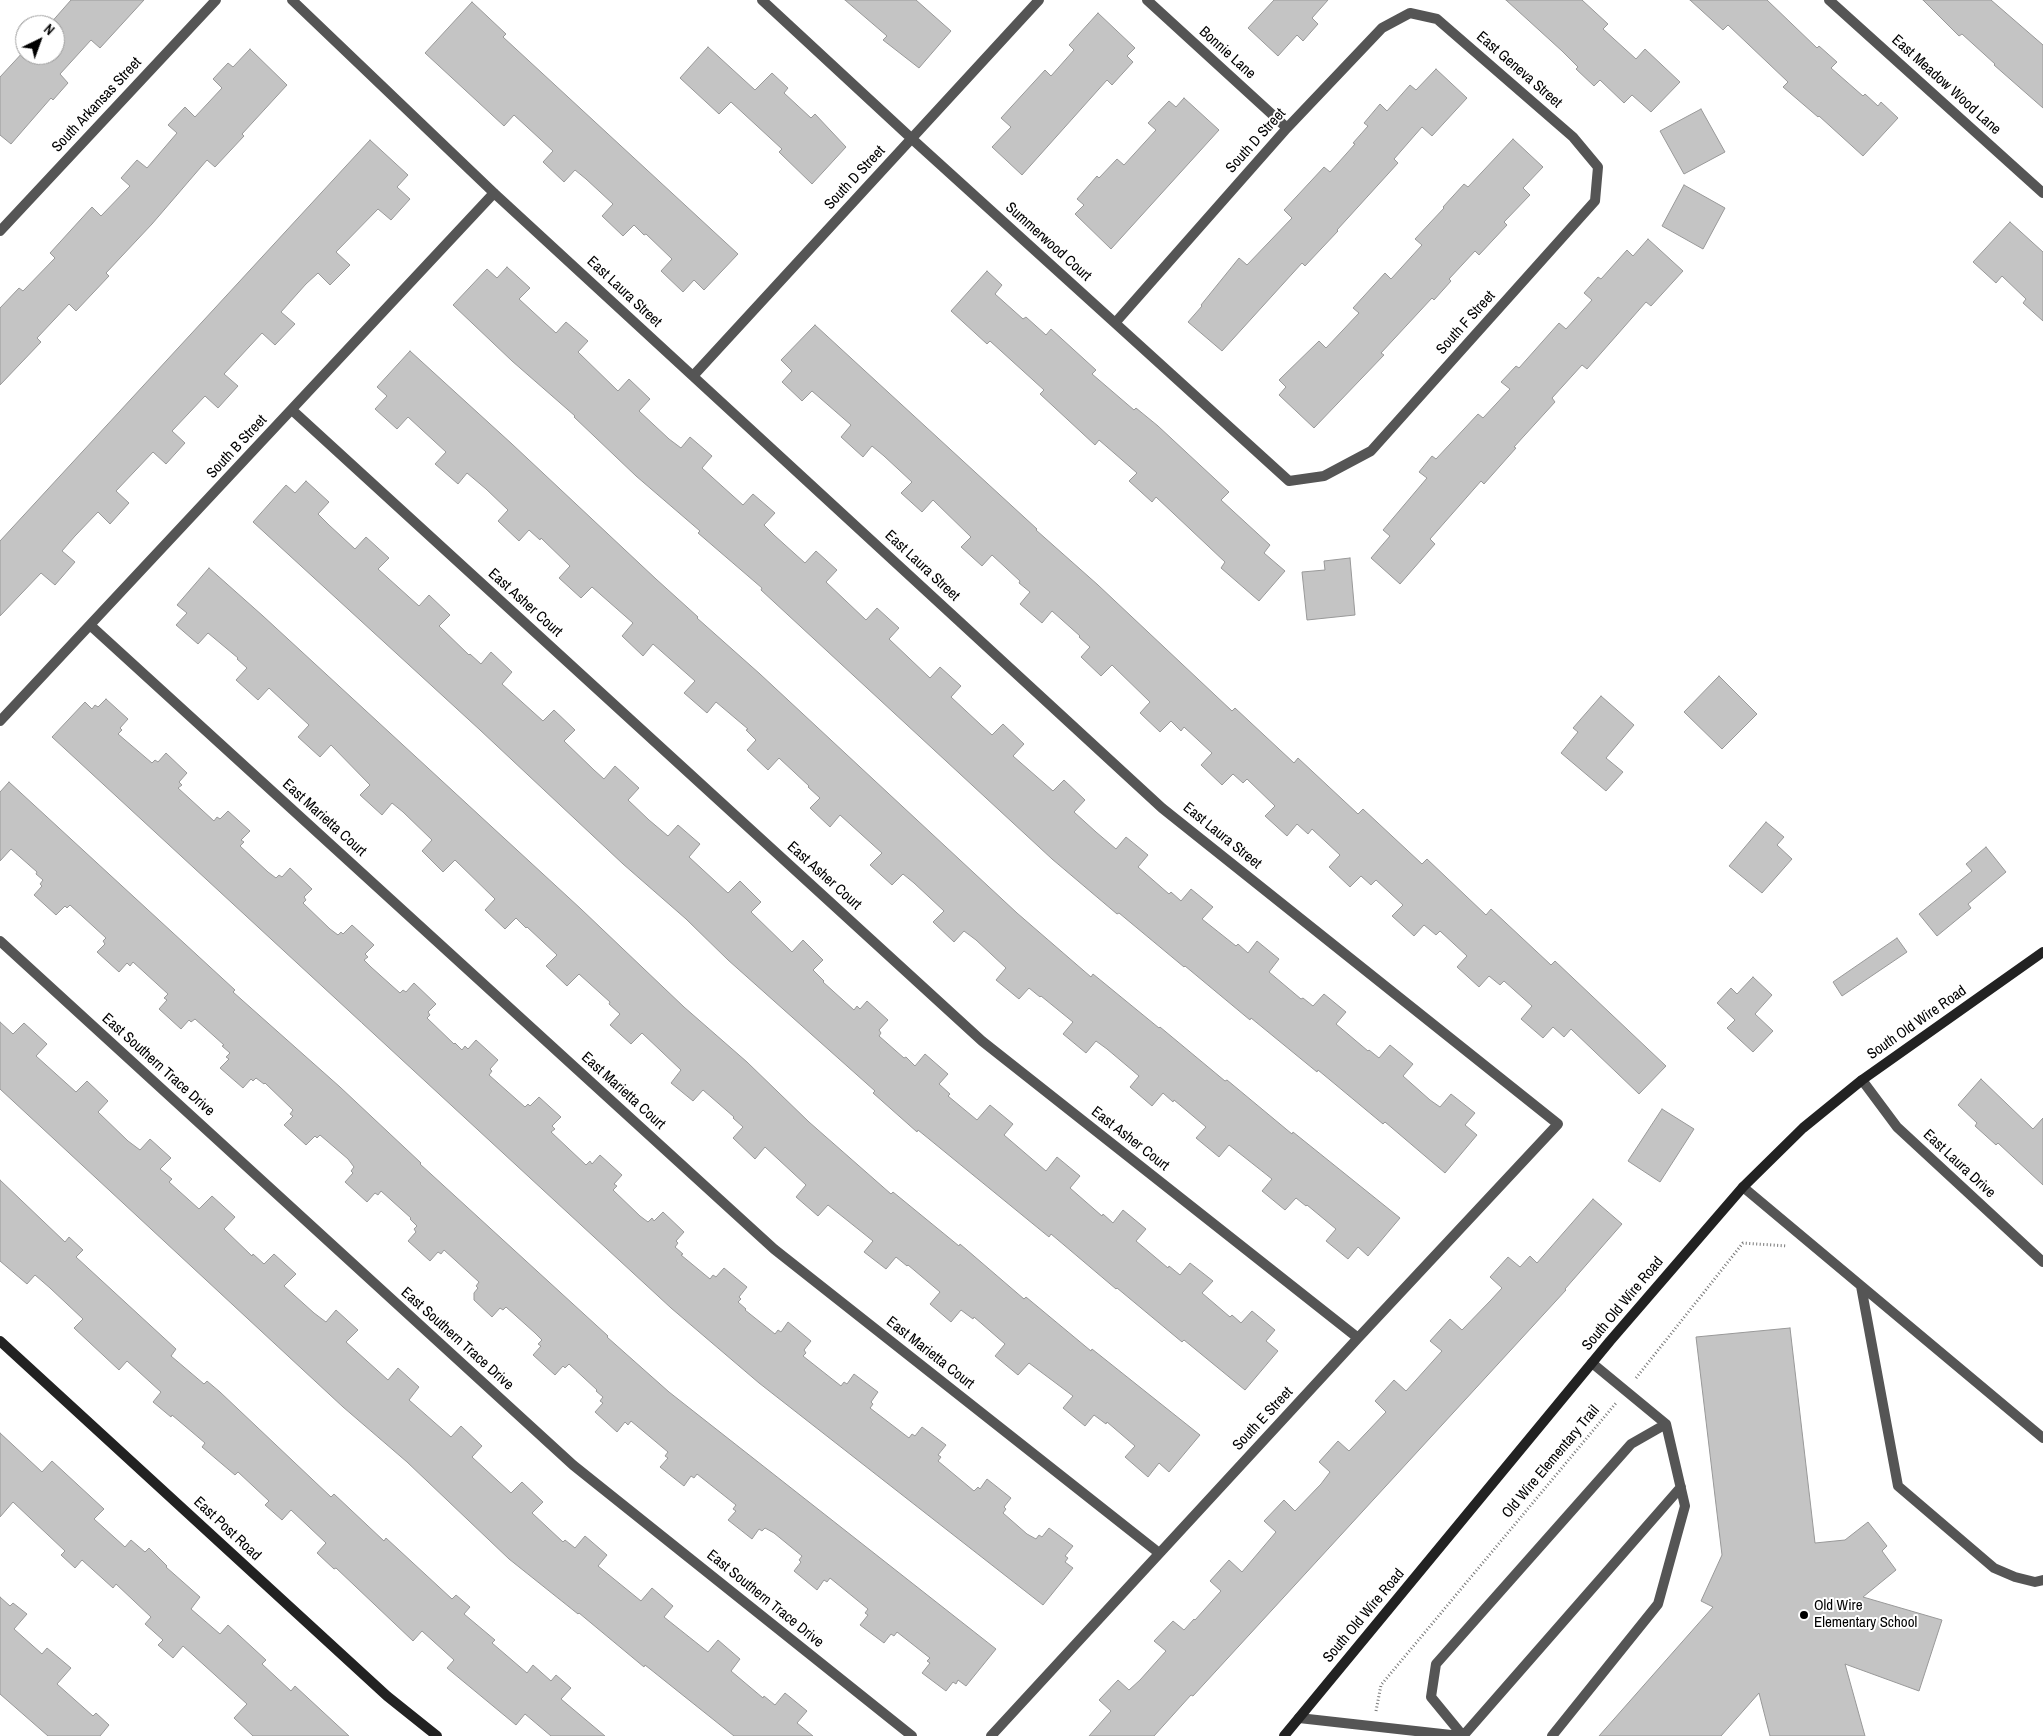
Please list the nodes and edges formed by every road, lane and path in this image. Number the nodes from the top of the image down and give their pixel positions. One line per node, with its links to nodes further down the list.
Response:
1 (216, 0): 13 (street, South Arkansas Street)
2 (292, 0): 11 (street, East Laura Street)
3 (762, 0): 9 (street, Summerwood Court)
4 (1039, 0): 9 (street, South D Street)
5 (1147, 0): 8 (street, Bonnie Lane)
6 (1829, 0): 12 (street, East Meadow Wood Lane)
7 (1410, 13): 8 (street, South D Street); 10 (street, East Geneva Street)
8 (1287, 128): 14 (street, South D Street)
9 (912, 138): 14 (street, Summerwood Court); 15 (street, South D Street)
10 (1598, 167): 17 (street, South F Street)
11 (494, 193): 15 (street, East Laura Street); 16 (street, South B Street)
12 (2043, 193)
13 (0, 231)
14 (1115, 323): 17 (street, Summerwood Court)
15 (693, 376): 23 (street, East Laura Street)
16 (292, 410): 18 (street, South B Street); 28 (street, East Asher Court)
17 (1324, 476)
18 (90, 624): 19 (street, South B Street); 35 (street, East Marietta Court)
19 (0, 720)
20 (0, 941): 40 (street, East Southern Trace Drive)
21 (2043, 952): 22 (street, South Old Wire Road)
22 (1862, 1080): 24 (street, South Old Wire Road); 26 (street, East Laura Drive)
23 (1558, 1124): 28 (street, South E Street)
24 (1742, 1188): 27 (street); 30 (street, South Old Wire Road)
25 (1790, 1246): 31 (path, Old Wire Elementary Trail)
26 (2043, 1262)
27 (1861, 1286): 33 (street); 36 (street)
28 (1358, 1338): 35 (street, South E Street)
29 (0, 1341): 39 (street, East Post Road)
30 (1592, 1364): 31 (street); 37 (street, South Old Wire Road)
31 (1625, 1391): 32 (street); 38 (path, Old Wire Elementary Trail)
32 (1666, 1424): 34 (street); 43 (street)
33 (2043, 1438)
34 (1681, 1487): 43 (street); 44 (street)
35 (1159, 1553): 41 (street, South E Street)
36 (2043, 1580)
37 (1299, 1718): 38 (street); 42 (street, South Old Wire Road)
38 (1370, 1726): 43 (street)
39 (437, 1736)
40 (912, 1736)
41 (991, 1736)
42 (1284, 1736)
43 (1462, 1736)
44 (1552, 1736)

